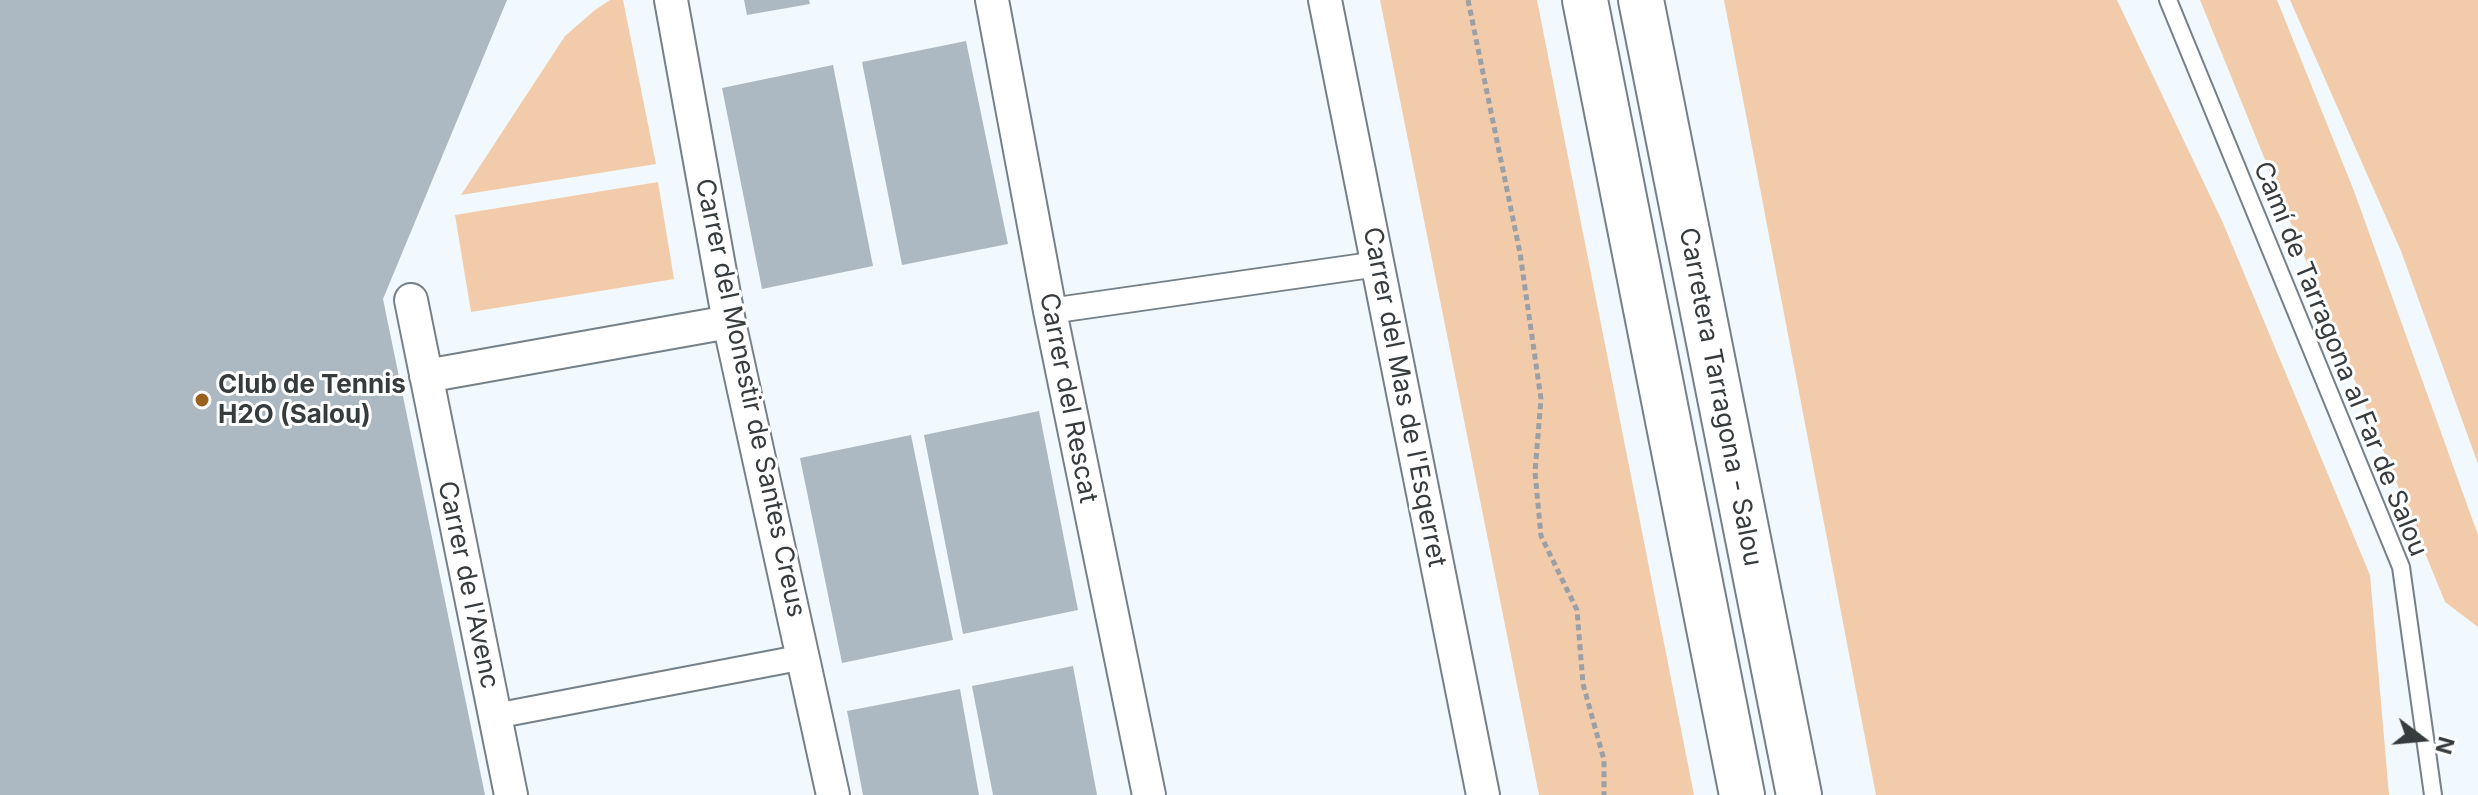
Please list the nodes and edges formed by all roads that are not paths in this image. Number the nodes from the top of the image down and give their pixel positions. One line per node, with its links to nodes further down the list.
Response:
1 (671, 0): 10 (street, Carrer del Monestir de Santes Creus)
2 (992, 0): 9 (street, Carrer del Rescat)
3 (1325, 0): 7 (street, Carrer del Mas de l'Esqerret)
4 (1585, 0): 18 (highway)
5 (1641, 0): 19 (highway, Carretera Tarragona - Salou)
6 (2168, 0): 20 (lane, Camí de Tarragona al Far de Salou)
7 (1378, 264): 9 (street); 17 (street, Carrer del Mas de l'Esqerret)
8 (411, 300): 11 (street, Carrer de l'Avenc)
9 (1050, 311): 16 (street, Carrer del Rescat)
10 (729, 322): 11 (street); 12 (street, Carrer del Monestir de Santes Creus)
11 (426, 376): 13 (street, Carrer de l'Avenc)
12 (804, 657): 13 (street); 15 (street, Carrer del Monestir de Santes Creus)
13 (495, 716): 14 (street, Carrer de l'Avenc)
14 (511, 795)
15 (833, 795)
16 (1149, 795)
17 (1483, 795)
18 (1742, 795)
19 (1799, 795)
20 (2433, 795)

